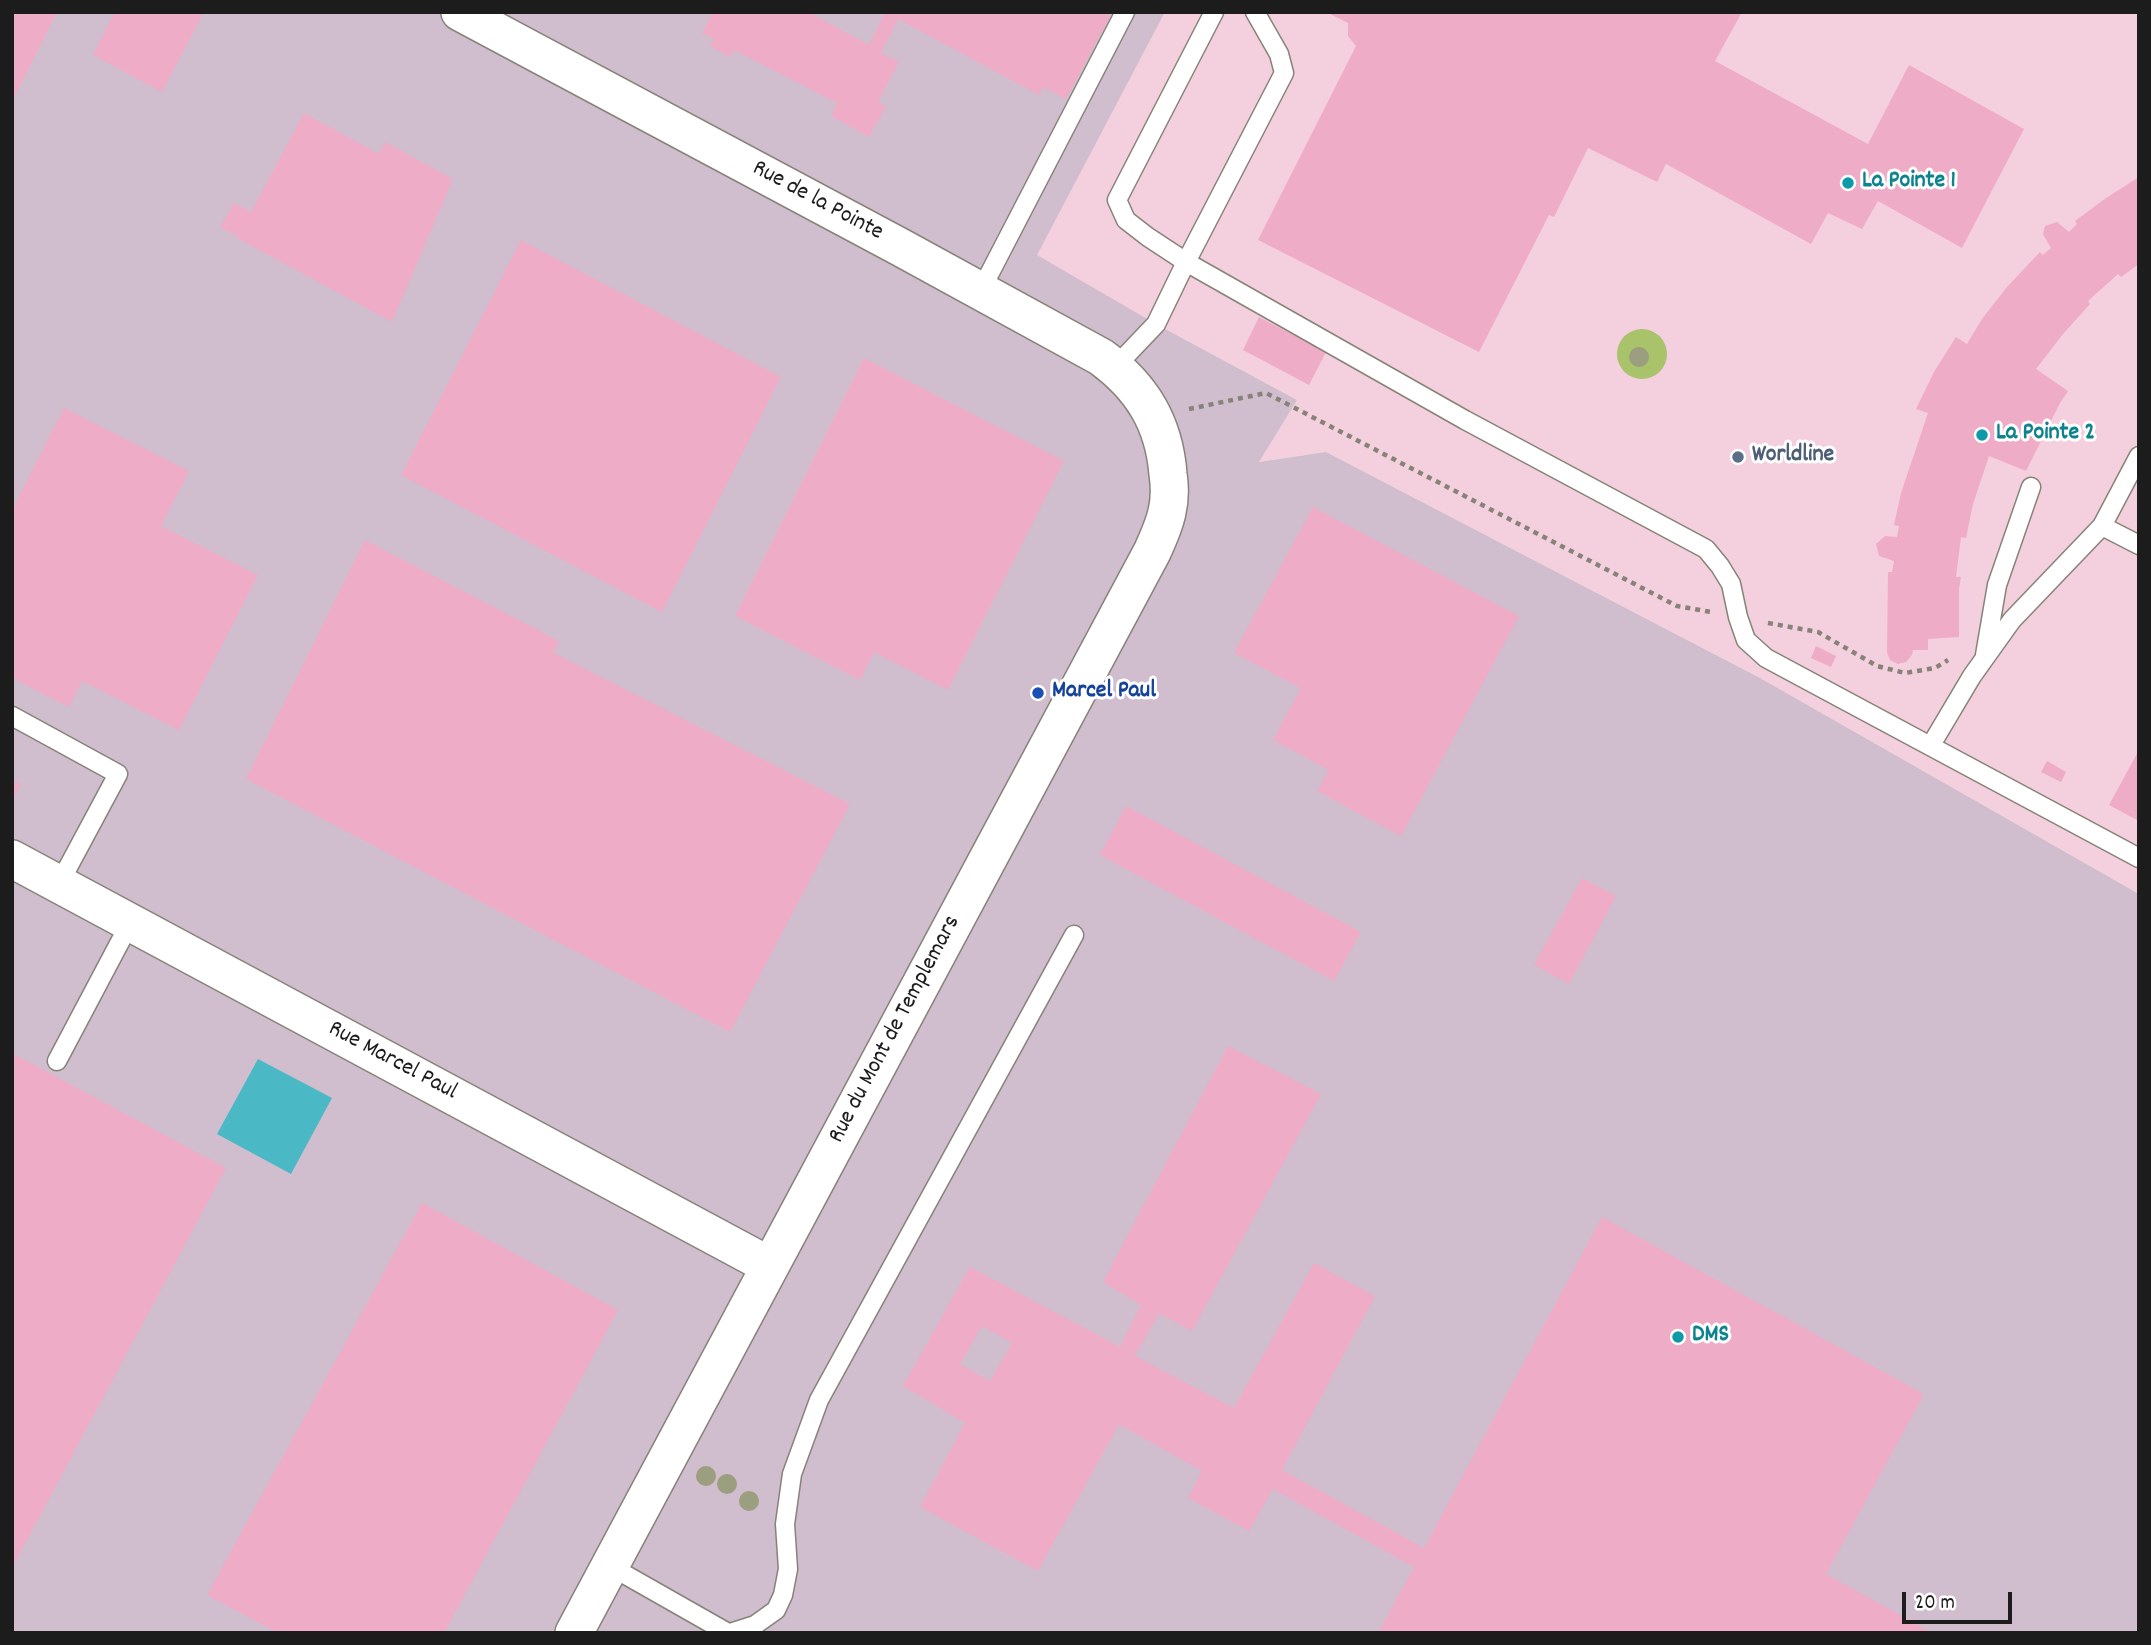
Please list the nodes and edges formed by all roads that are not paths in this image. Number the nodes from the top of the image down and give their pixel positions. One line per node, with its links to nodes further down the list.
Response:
1 (460, 12): 6 (street, Rue de la Pointe)
2 (1125, 12): 6 (lane)
3 (1214, 12): 5 (lane)
4 (1255, 12): 5 (lane)
5 (1186, 262): 7 (lane); 15 (lane)
6 (981, 290): 7 (street, Rue de la Pointe)
7 (1115, 367): 8 (street, Rue de la Pointe)
8 (1154, 416): 22 (street, Rue du Mont de Templemars)
9 (2139, 456): 11 (lane)
10 (2031, 487): 13 (lane)
11 (2102, 526): 12 (lane); 13 (lane)
12 (2139, 545)
13 (1985, 658): 15 (lane)
14 (12, 716): 18 (lane)
15 (1931, 745): 16 (lane)
16 (2139, 858)
17 (12, 859): 18 (street, Rue Marcel Paul)
18 (59, 884): 19 (street, Rue Marcel Paul)
19 (130, 923): 21 (lane); 22 (street, Rue Marcel Paul)
20 (1074, 936): 25 (lane)
21 (57, 1061)
22 (770, 1266): 23 (street, Rue du Mont de Templemars)
23 (610, 1566): 24 (street, Rue du Mont de Templemars); 25 (lane)
24 (573, 1633)
25 (729, 1633)

